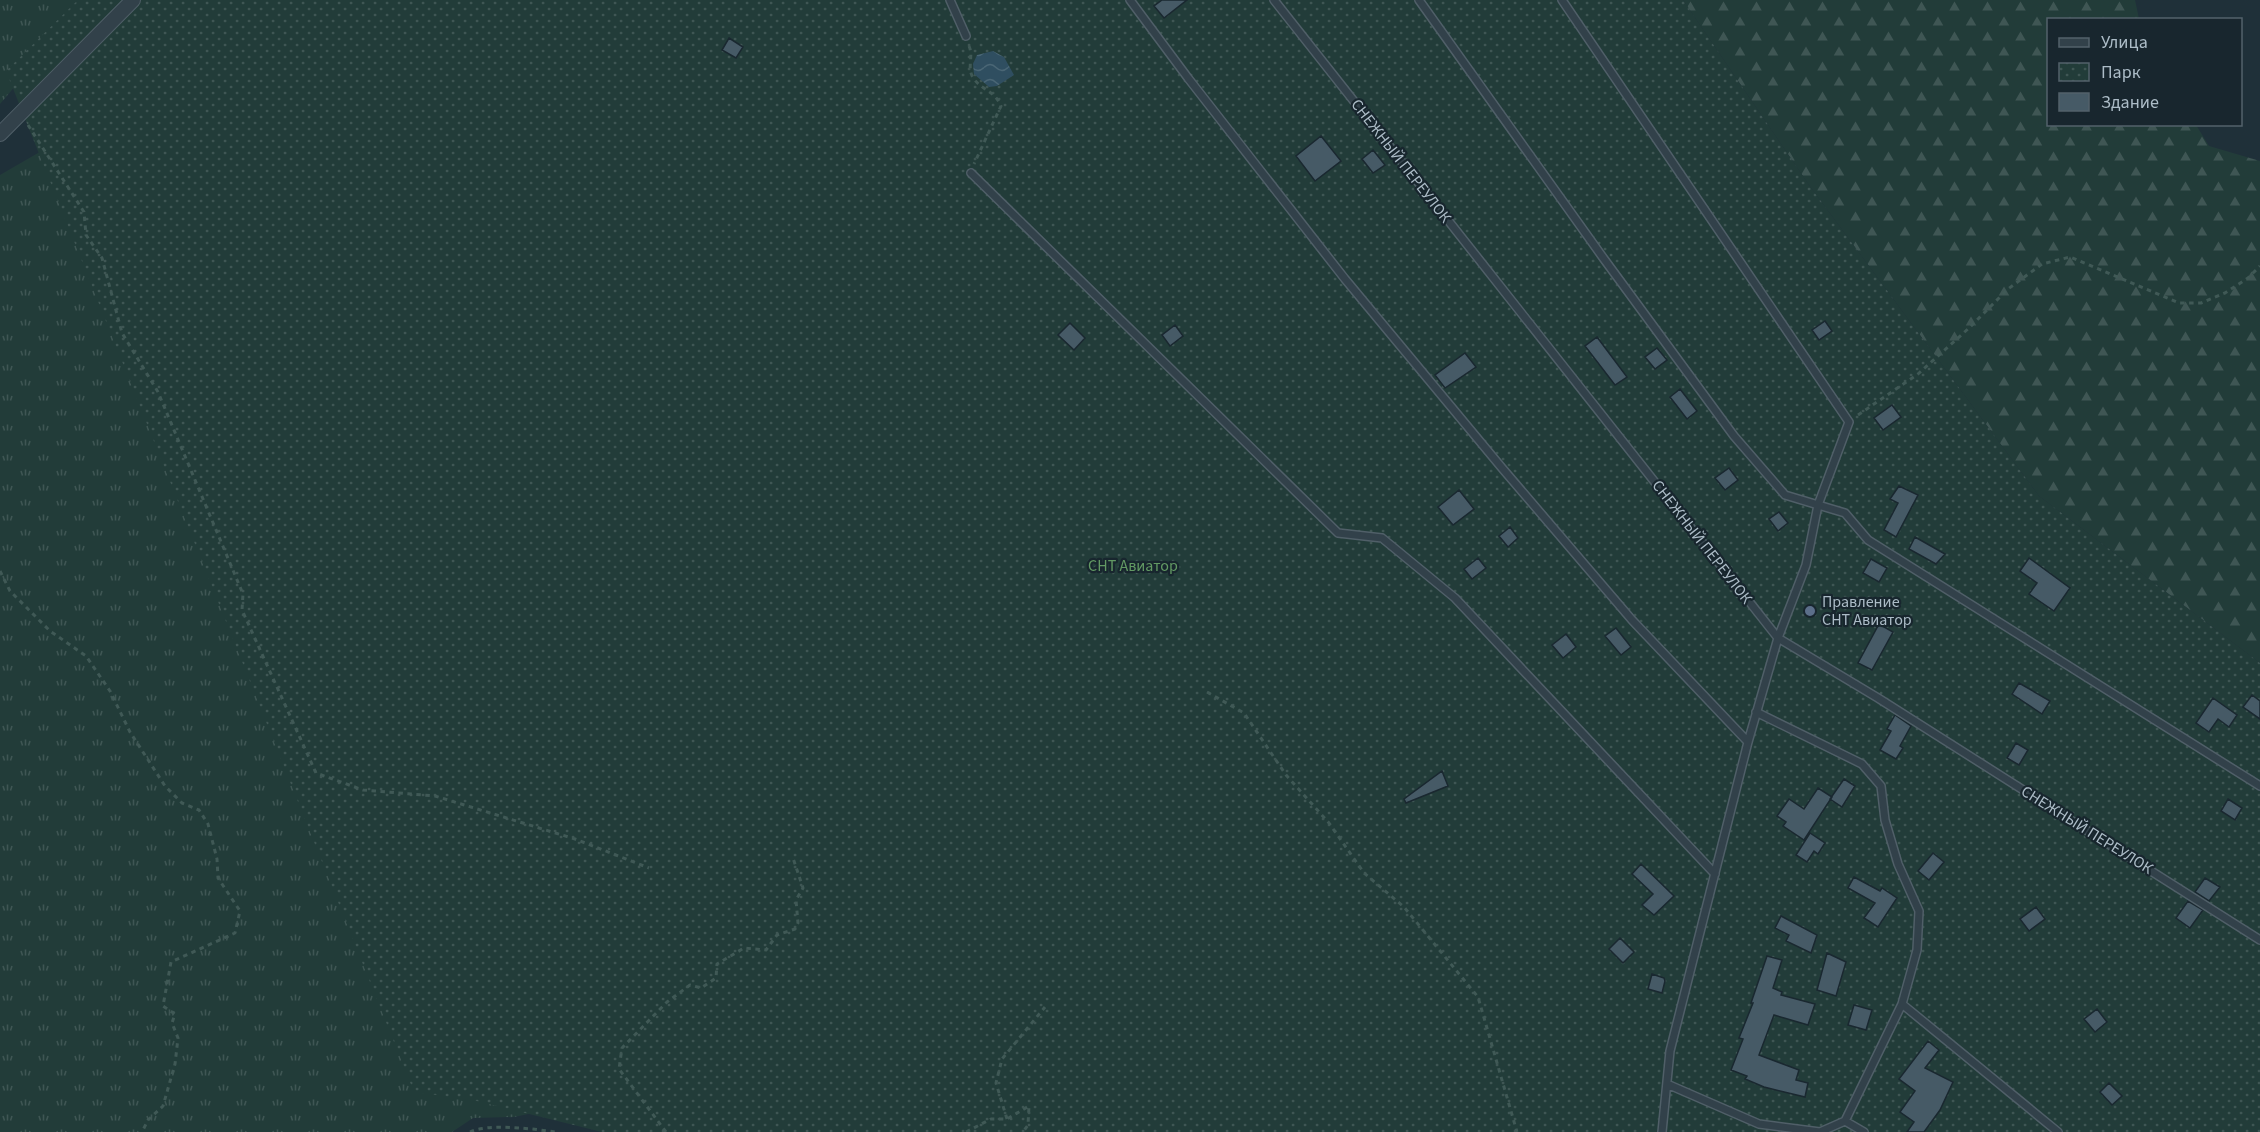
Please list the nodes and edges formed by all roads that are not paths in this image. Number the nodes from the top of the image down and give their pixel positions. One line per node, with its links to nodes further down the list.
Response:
1 (133, 0): 8 (street)
2 (950, 0): 7 (lane)
3 (1130, 0): 13 (lane)
4 (1274, 0): 11 (lane, СНЕЖНЫЙ ПЕРЕУЛОК)
5 (1419, 0): 10 (lane)
6 (1562, 0): 10 (lane)
7 (966, 36)
8 (0, 134)
9 (971, 173): 15 (lane)
10 (1818, 505): 11 (lane); 14 (lane)
11 (1778, 638): 12 (lane); 16 (lane, СНЕЖНЫЙ ПЕРЕУЛОК)
12 (1756, 712): 13 (lane); 17 (lane)
13 (1748, 742): 15 (lane)
14 (2260, 786)
15 (1714, 874): 18 (lane)
16 (2260, 940)
17 (1902, 1004): 19 (lane); 23 (lane)
18 (1668, 1084): 20 (lane); 21 (lane)
19 (1845, 1121): 21 (lane); 22 (lane)
20 (1662, 1132)
21 (1820, 1132)
22 (1864, 1132)
23 (2058, 1132)

